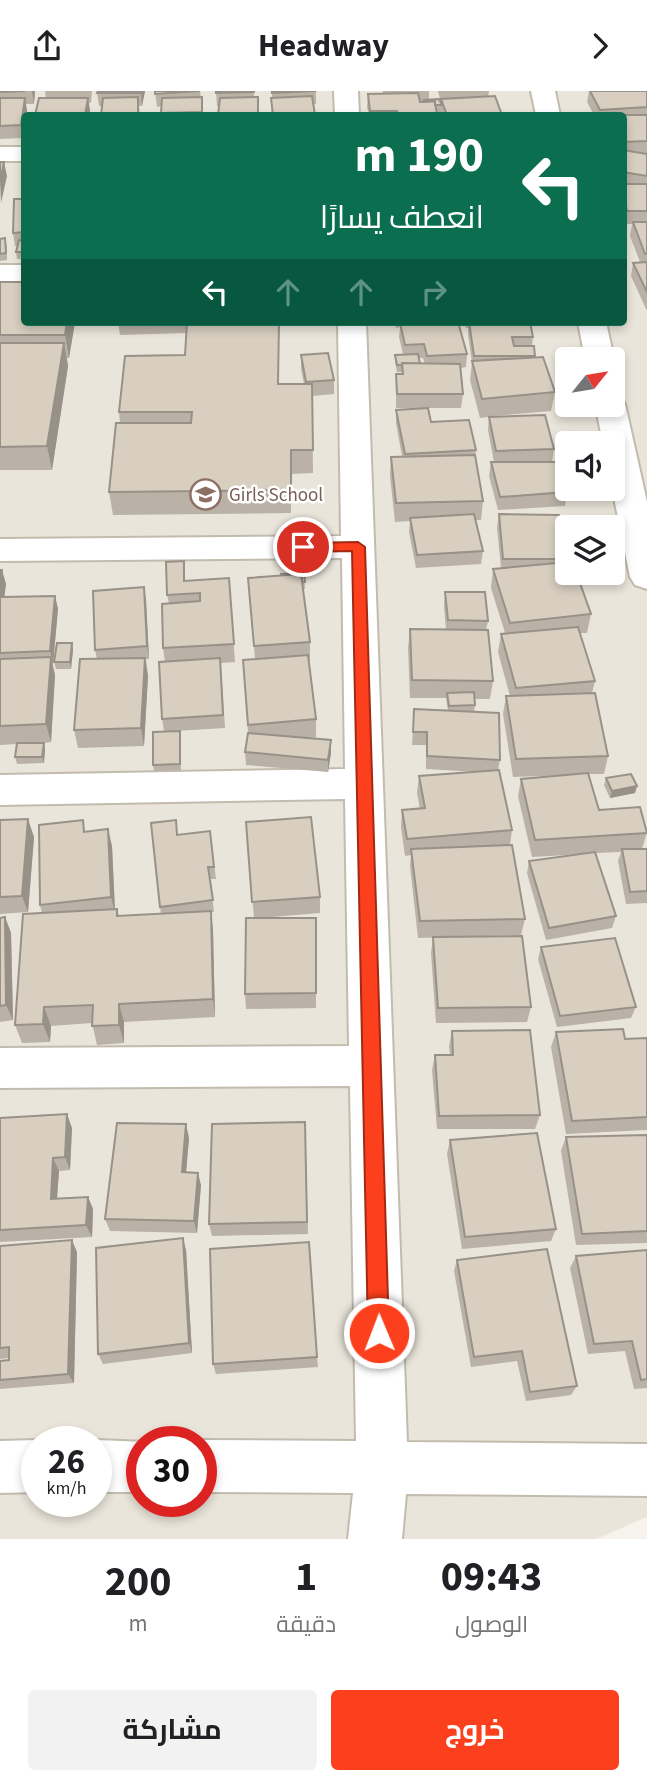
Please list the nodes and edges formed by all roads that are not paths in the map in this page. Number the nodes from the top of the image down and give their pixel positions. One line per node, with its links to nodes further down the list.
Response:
1 (346, 91): 3 (street)
2 (543, 91): 4 (street)
3 (347, 112)
4 (547, 112)
5 (0, 154): 6 (street)
6 (21, 154)
7 (21, 273): 8 (street)
8 (0, 274)
9 (352, 326): 13 (street)
10 (593, 326): 11 (street)
11 (597, 347)
12 (613, 417): 15 (street)
13 (358, 547): 14 (street); 16 (street)
14 (0, 550)
15 (647, 577)
16 (364, 784): 17 (street); 18 (street)
17 (0, 790)
18 (372, 1066): 19 (street); 21 (street)
19 (0, 1068)
20 (217, 1466): 21 (street)
21 (382, 1466): 24 (street); 25 (street)
22 (0, 1467): 23 (street)
23 (21, 1467)
24 (647, 1470)
25 (375, 1539)

